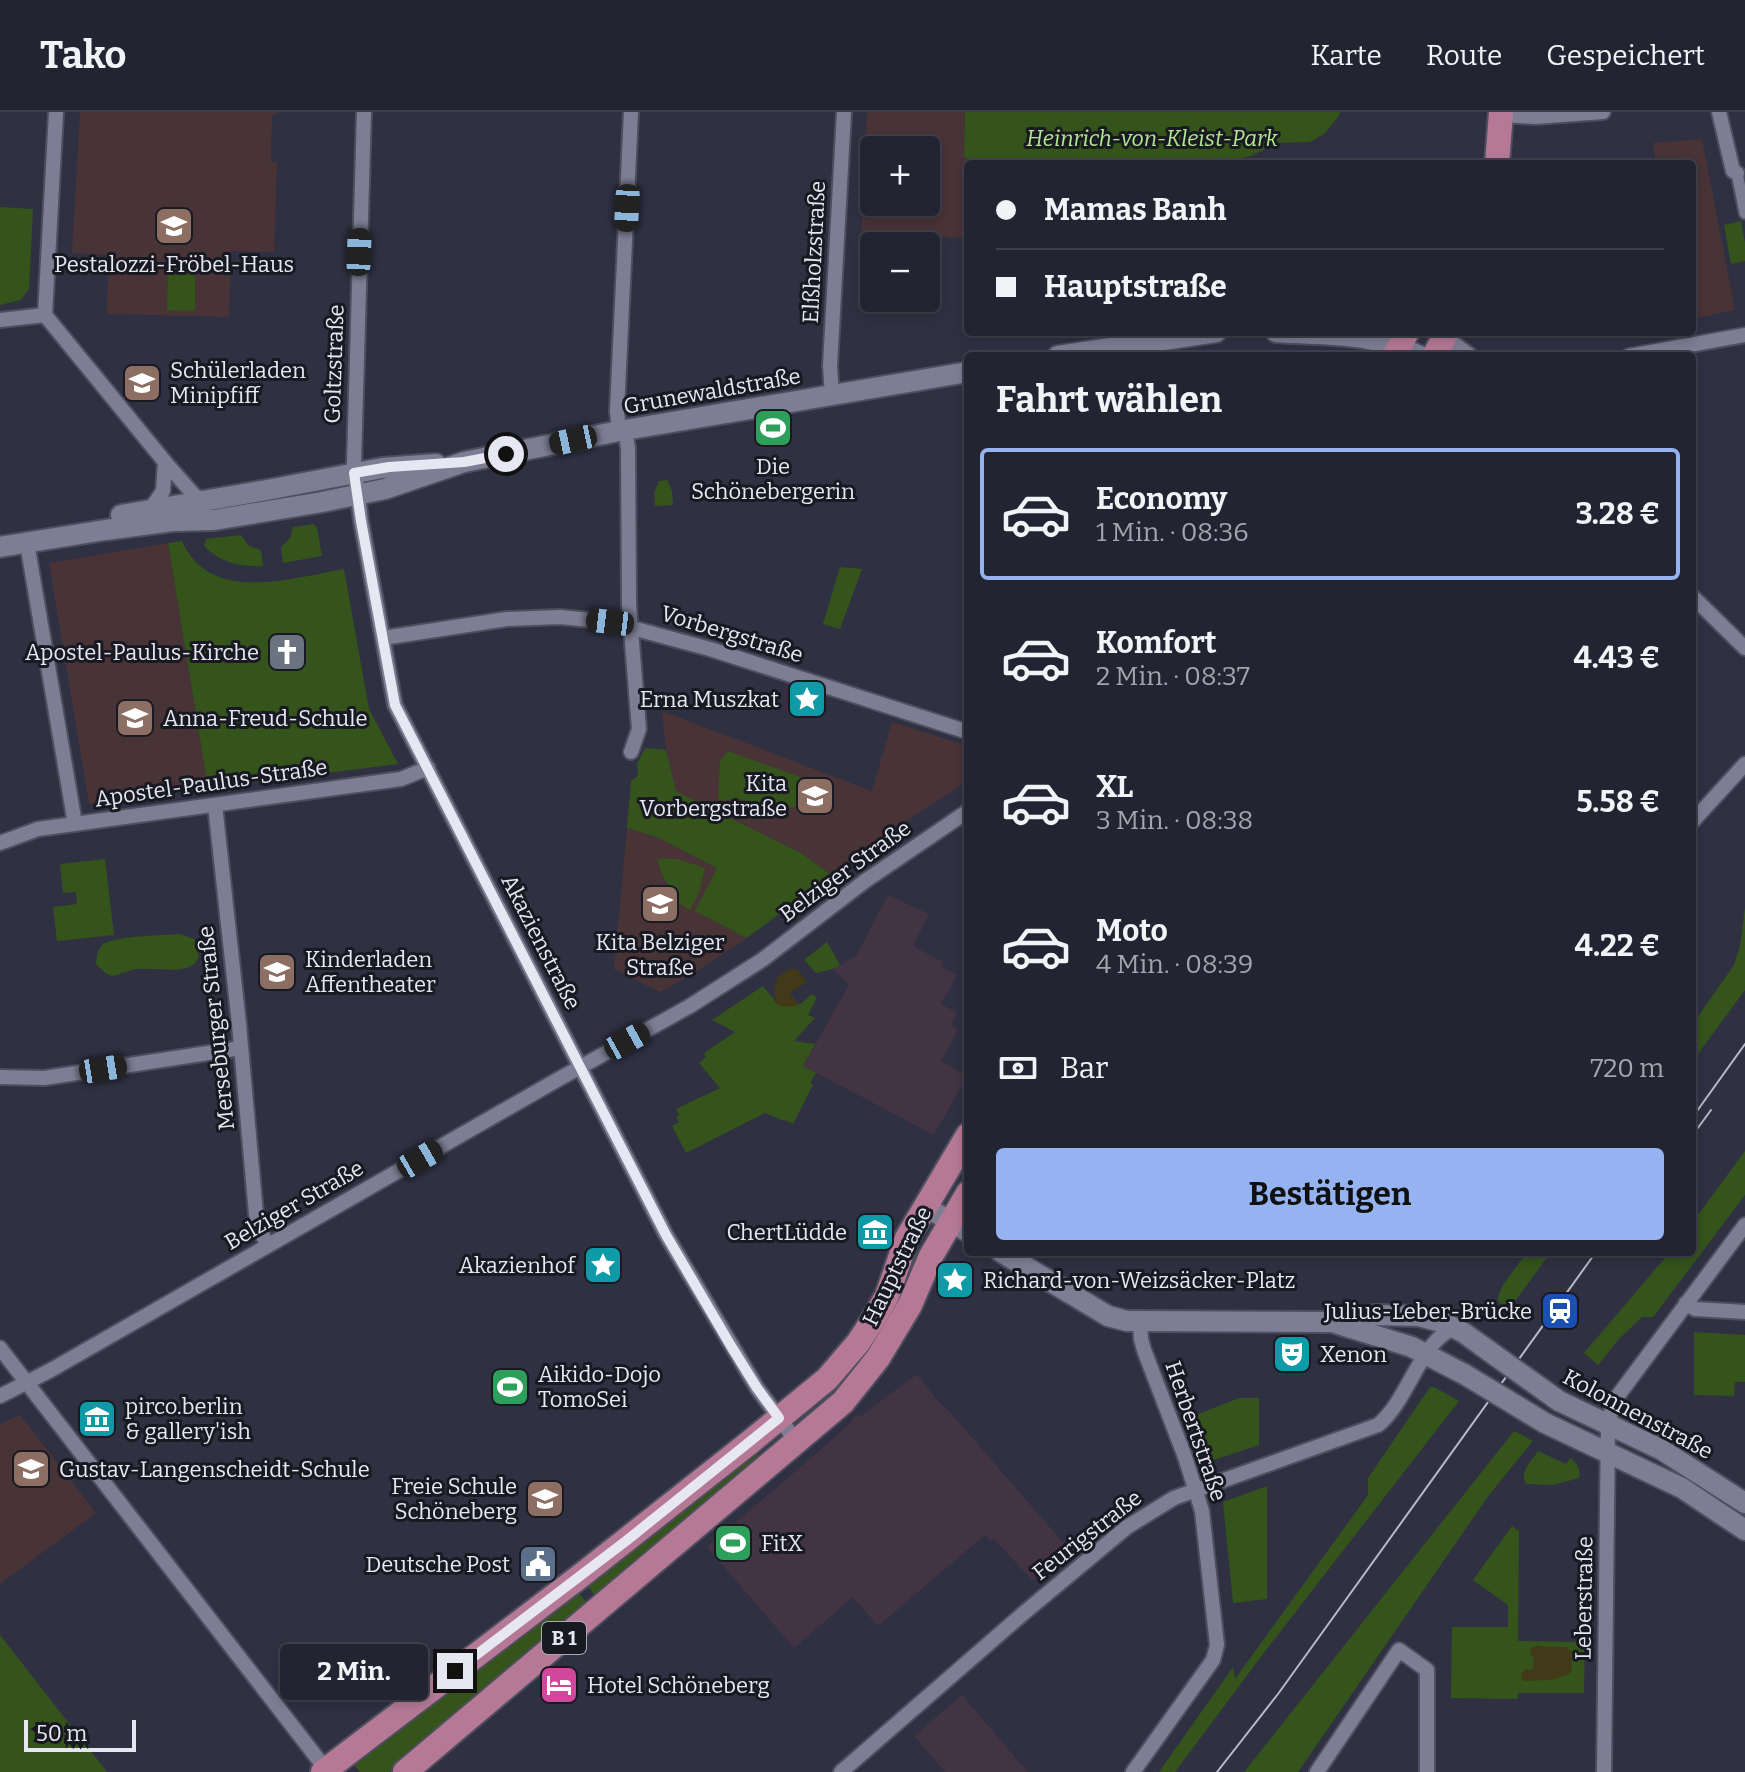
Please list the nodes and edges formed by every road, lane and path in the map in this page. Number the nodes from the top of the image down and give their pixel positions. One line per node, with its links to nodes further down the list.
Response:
1 (56, 112): 11 (street)
2 (364, 112): 26 (street, Goltzstraße)
3 (631, 112): 23 (street)
4 (844, 112): 22 (street, Elßholzstraße)
5 (1603, 112): 7 (street)
6 (1719, 112): 9 (street)
7 (1501, 114): 8 (main road)
8 (1497, 160)
9 (1737, 173): 10 (street)
10 (1745, 213)
11 (45, 315): 12 (street); 24 (street)
12 (0, 320)
13 (1745, 335): 20 (street)
14 (1190, 336): 18 (main road)
15 (1359, 336): 17 (main road)
16 (1440, 339): 19 (street)
17 (1405, 348)
18 (1084, 352)
19 (1464, 352)
20 (1651, 352)
21 (964, 373): 22 (main road, Grunewaldstraße)
22 (832, 395): 23 (main road, Grunewaldstraße)
23 (622, 430): 25 (main road, Grunewaldstraße); 35 (street)
24 (165, 462): 28 (street); 30 (street)
25 (464, 462): 26 (main road, Grunewaldstraße); 27 (main road, Grunewaldstraße)
26 (354, 473): 27 (street, Akazienstraße); 29 (main road, Grunewaldstraße)
27 (357, 494): 29 (main road, Grunewaldstraße); 36 (street, Akazienstraße)
28 (203, 500): 29 (main road, Grunewaldstraße); 30 (main road, Grunewaldstraße)
29 (269, 500): 32 (main road, Grunewaldstraße)
30 (150, 510): 31 (main road, Grunewaldstraße)
31 (0, 535)
32 (27, 543): 33 (main road, Grunewaldstraße); 45 (street)
33 (0, 547)
34 (1696, 603): 37 (street)
35 (631, 627): 36 (street, Vorbergstraße); 38 (street, Vorbergstraße); 39 (street)
36 (383, 638): 41 (street, Akazienstraße)
37 (1745, 648)
38 (964, 731)
39 (631, 752)
40 (1745, 764): 44 (street)
41 (428, 768): 42 (street, Apostel-Paulus-Straße); 48 (street, Akazienstraße)
42 (215, 805): 45 (street, Apostel-Paulus-Straße); 47 (street, Merseburger Straße)
43 (964, 814): 48 (street, Belziger Straße)
44 (1696, 818)
45 (75, 824): 46 (street, Apostel-Paulus-Straße)
46 (0, 843)
47 (241, 1048): 49 (street); 54 (street, Merseburger Straße)
48 (580, 1067): 54 (street, Belziger Straße); 65 (street, Akazienstraße)
49 (0, 1077)
50 (964, 1142): 51 (main road, Hauptstraße / B 1)
51 (926, 1207): 53 (main road); 65 (main road, Hauptstraße / B 1)
52 (1745, 1225): 56 (street)
53 (960, 1227): 67 (main road, Hauptstraße / B 1)
54 (268, 1245): 63 (street, Belziger Straße)
55 (1016, 1256): 58 (main road, Kolonnenstraße)
56 (1686, 1303): 57 (street); 66 (street)
57 (1745, 1312)
58 (1140, 1321): 59 (main road, Kolonnenstraße); 69 (street, Herbertstraße)
59 (1331, 1322): 60 (main road, Kolonnenstraße); 62 (main road, Kolonnenstraße)
60 (1455, 1328): 62 (street, Feurigstraße); 66 (main road, Kolonnenstraße, bridge)
61 (0, 1348): 63 (street)
62 (1426, 1355): 68 (main road, Kolonnenstraße, bridge); 69 (street, Feurigstraße)
63 (27, 1383): 64 (street, Belziger Straße); 72 (street)
64 (0, 1396)
65 (779, 1418): 67 (street, Akazienstraße); 72 (main road, Hauptstraße / B 1)
66 (1608, 1424): 68 (street, Leberstraße); 70 (main road, Kolonnenstraße)
67 (796, 1441): 73 (main road, Hauptstraße / B 1)
68 (1608, 1454): 71 (main road, Kolonnenstraße); 78 (street, Leberstraße)
69 (1195, 1489): 74 (street, Feurigstraße); 75 (street, Herbertstraße)
70 (1745, 1503)
71 (1745, 1530)
72 (326, 1771)
73 (405, 1772)
74 (841, 1772)
75 (1133, 1772)
76 (1317, 1772): 77 (street)
77 (1427, 1772)
78 (1604, 1772)

